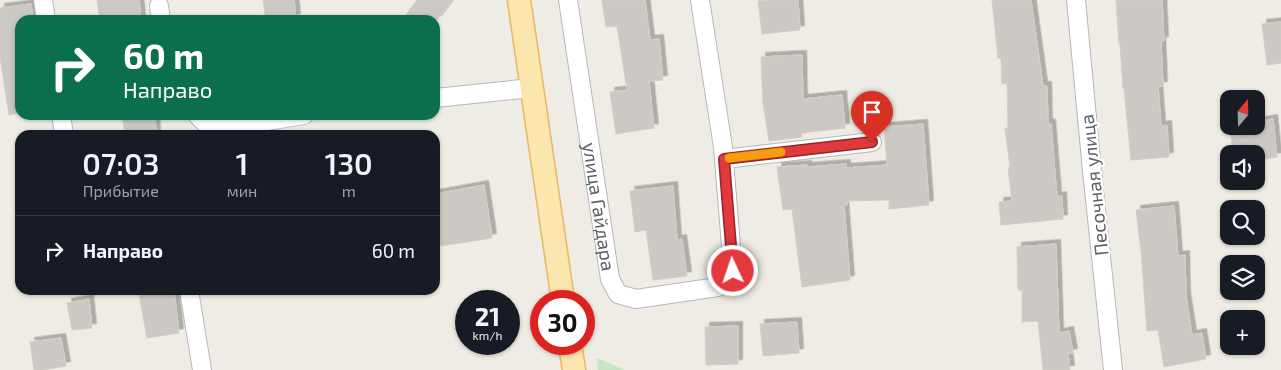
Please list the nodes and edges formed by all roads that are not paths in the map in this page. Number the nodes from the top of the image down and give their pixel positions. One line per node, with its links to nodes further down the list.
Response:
1 (43, 0): 6 (street)
2 (519, 0): 7 (main road)
3 (568, 0): 12 (street, улица Гайдара)
4 (700, 0): 12 (street)
5 (1076, 0): 18 (street, Песочная улица)
6 (45, 15)
7 (531, 88): 8 (street); 13 (main road)
8 (440, 97)
9 (278, 120): 10 (street)
10 (226, 130)
11 (872, 142): 12 (street)
12 (724, 159)
13 (561, 290)
14 (190, 295): 16 (street)
15 (572, 355): 17 (main road)
16 (202, 370)
17 (574, 370)
18 (1113, 370)

